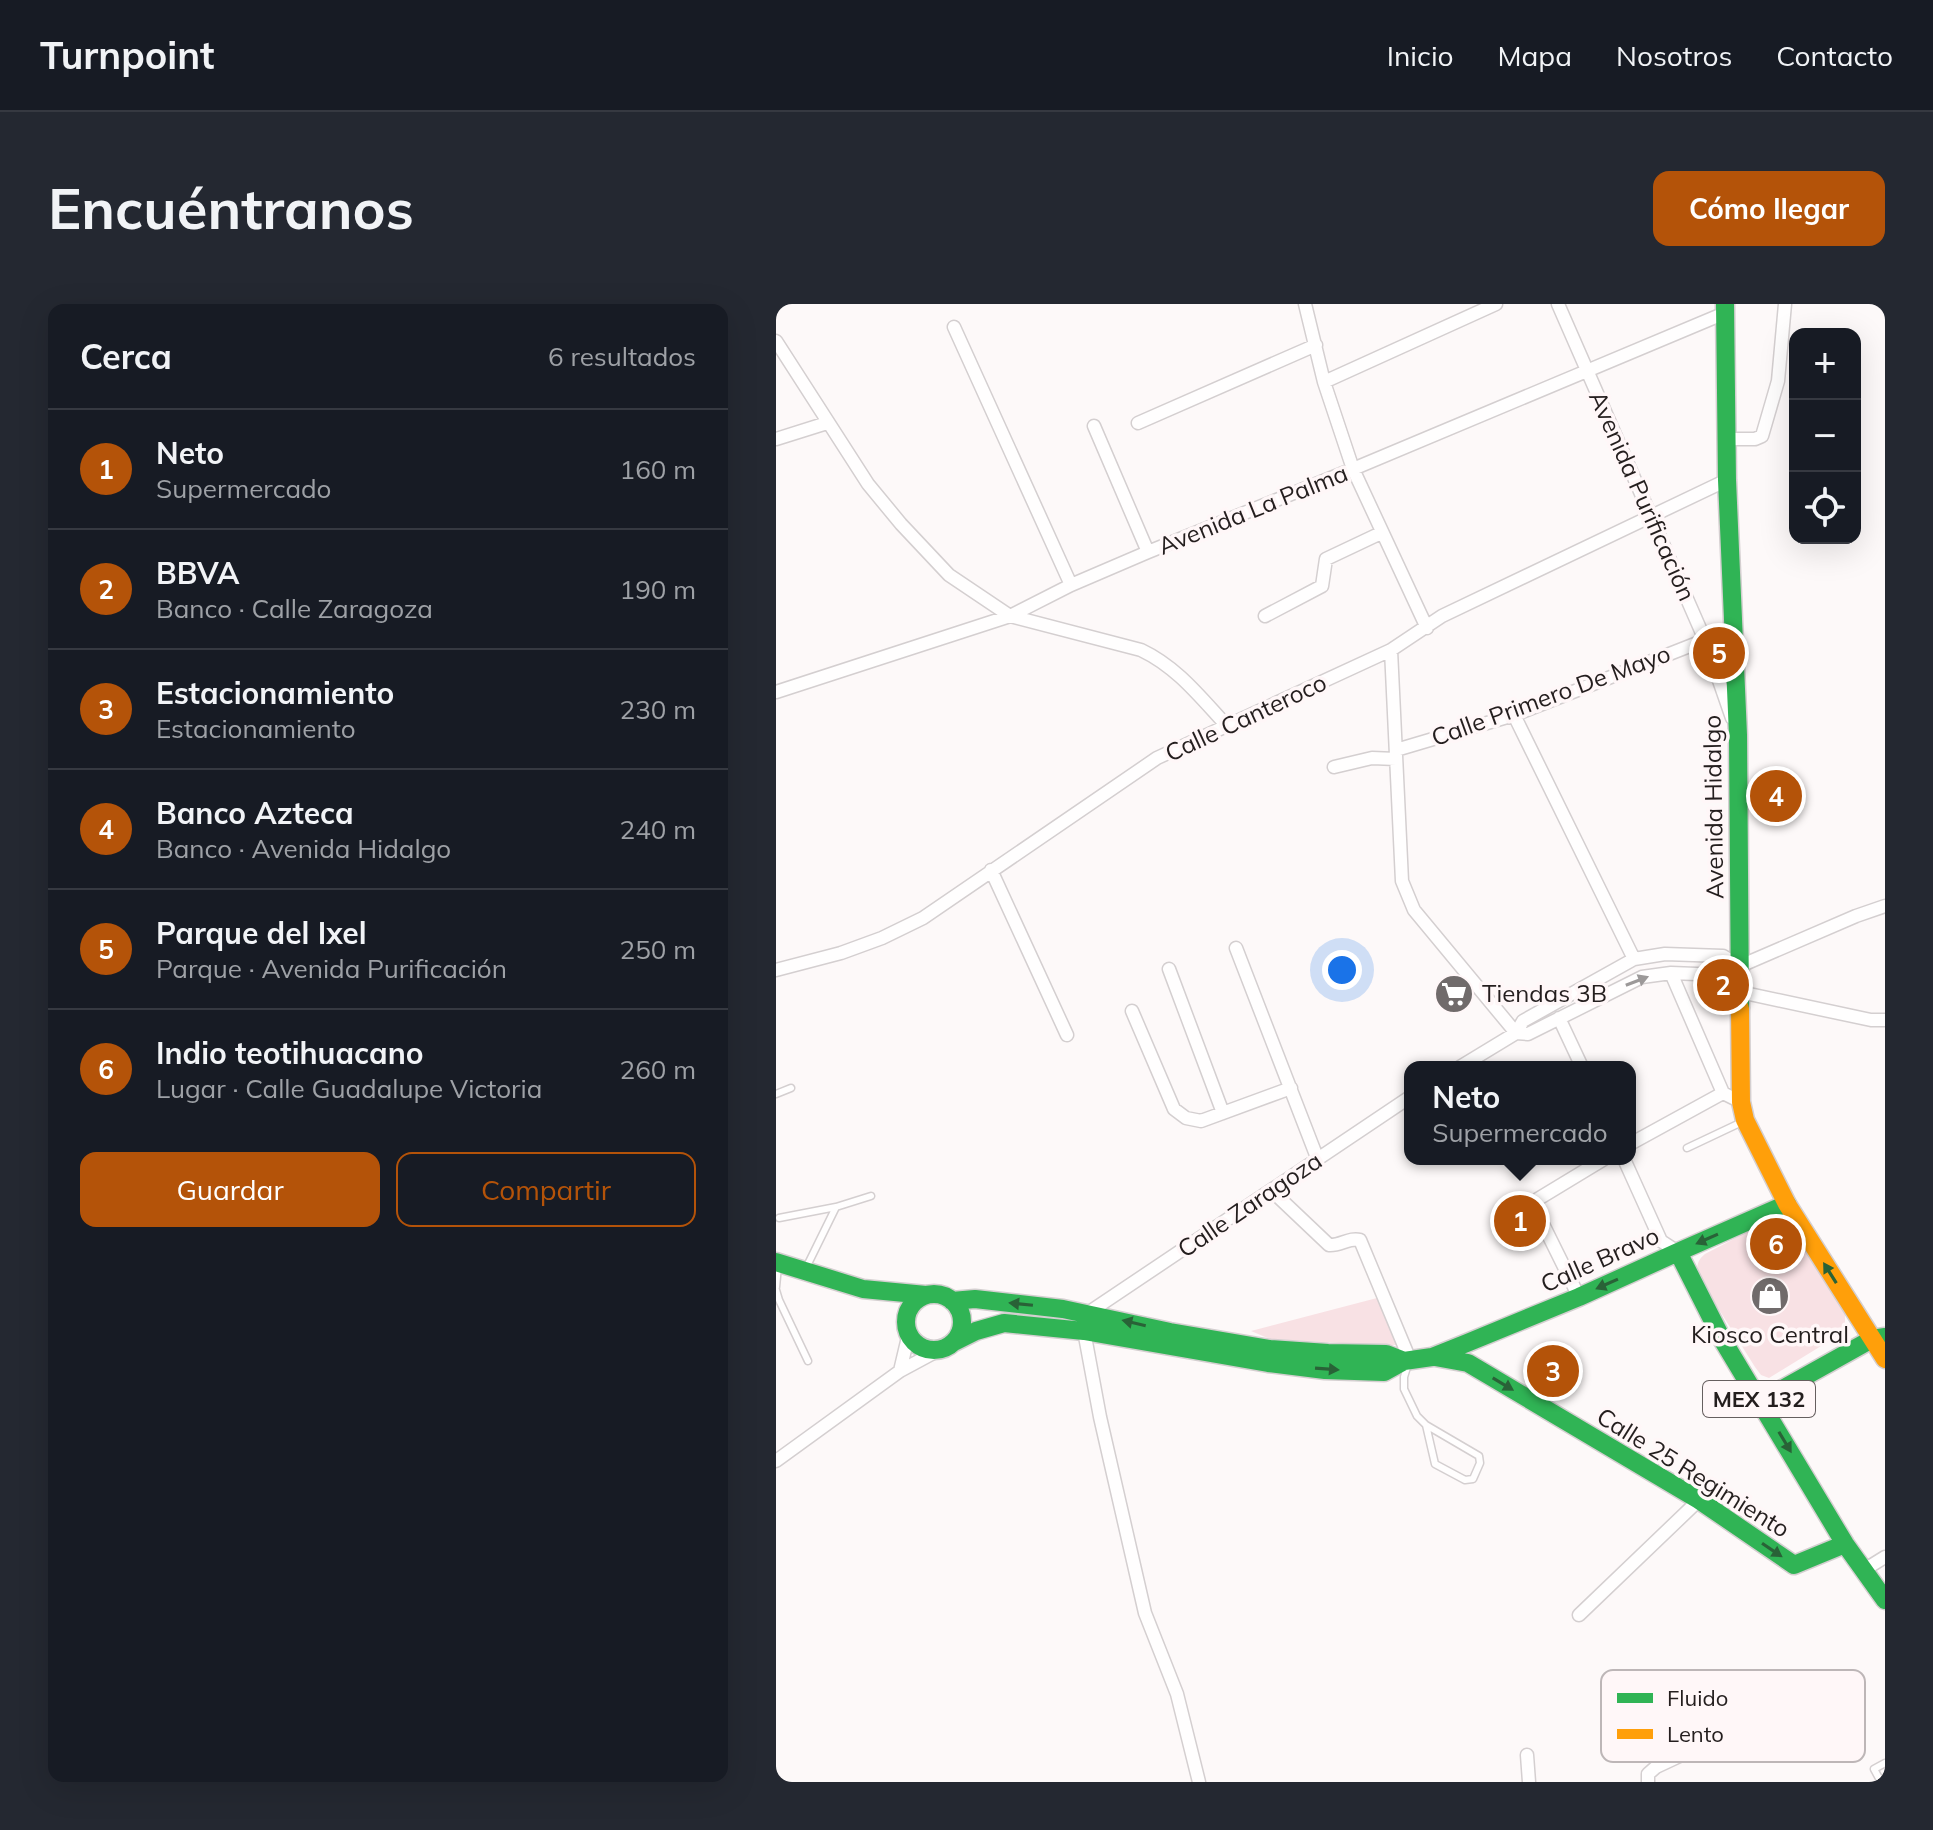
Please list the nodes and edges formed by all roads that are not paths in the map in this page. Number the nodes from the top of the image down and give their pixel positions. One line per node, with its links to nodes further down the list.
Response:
1 (1305, 304): 8 (street)
2 (1496, 304): 10 (street)
3 (1558, 304): 9 (street, Avenida Purificación)
4 (1785, 304): 15 (street)
5 (1725, 308): 9 (street, Avenida La Palma); 15 (main road, Avenida Hidalgo)
6 (954, 327): 21 (street)
7 (776, 341): 11 (street)
8 (1316, 345): 10 (street); 12 (street)
9 (1588, 371): 16 (street, Avenida La Palma); 18 (street, Avenida Purificación)
10 (1324, 382): 16 (street)
11 (827, 423): 14 (street); 22 (street)
12 (1138, 423)
13 (1094, 426): 20 (street)
14 (776, 439)
15 (1727, 439): 17 (main road, Avenida Hidalgo)
16 (1353, 469): 19 (street); 20 (street, Avenida La Palma)
17 (1727, 480): 18 (street, Calle Canteroco); 30 (main road, Avenida Hidalgo)
18 (1652, 516): 24 (street, Calle Canteroco); 25 (street, Avenida Purificación)
19 (1381, 533): 23 (street); 24 (street)
20 (1148, 552): 21 (street, Avenida La Palma)
21 (1071, 585): 22 (street, Avenida La Palma)
22 (1010, 616): 27 (street, Avenida La Palma); 29 (street)
23 (1265, 616)
24 (1427, 628): 26 (street, Calle Canteroco)
25 (1705, 640): 28 (street, Calle Primero De Mayo); 30 (street, Avenida Purificación)
26 (1391, 650): 29 (street, Calle Canteroco); 31 (street)
27 (776, 692)
28 (1514, 715): 31 (street, Calle Primero De Mayo); 36 (street)
29 (1227, 726): 33 (street, Calle Canteroco)
30 (1738, 735): 37 (main road, Avenida Hidalgo)
31 (1396, 754): 32 (street, Calle Primero De Mayo); 45 (street)
32 (1334, 767)
33 (991, 870): 39 (street, Calle Canteroco); 46 (street)
34 (1885, 906): 37 (street)
35 (1236, 948): 50 (street)
36 (1634, 959): 37 (street); 45 (street)
37 (1740, 966): 40 (street); 41 (main road, Avenida Hidalgo)
38 (1169, 969): 55 (street)
39 (776, 970)
40 (1671, 973): 43 (street, one-way to 40); 51 (street)
41 (1740, 992): 44 (street); 54 (main road, Avenida Hidalgo)
42 (1132, 1011): 55 (street)
43 (1559, 1018): 45 (street); 48 (street)
44 (1885, 1020)
45 (1516, 1033): 47 (street)
46 (1067, 1035)
47 (1470, 1061)
48 (1579, 1061)
49 (791, 1088): 52 (lane)
50 (1291, 1088): 55 (street); 59 (street)
51 (1723, 1093): 54 (street); 57 (street)
52 (776, 1094)
53 (1404, 1101): 59 (street, Calle Zaragoza)
54 (1741, 1102): 56 (main road, Avenida Hidalgo)
55 (1223, 1113)
56 (1745, 1120): 58 (lane); 64 (main road, Avenida Hidalgo)
57 (1636, 1141)
58 (1687, 1148)
59 (1318, 1160): 62 (street, Calle Zaragoza)
60 (1594, 1165): 73 (street)
61 (1627, 1165): 67 (street)
62 (1271, 1190): 75 (street, Calle Zaragoza); 82 (street)
63 (871, 1196): 65 (lane)
64 (1787, 1204): 67 (main road, Calle Bravo, one-way to 67); 77 (main road, Avenida Hidalgo, one-way to 64)
65 (836, 1207): 66 (lane); 69 (lane)
66 (779, 1218)
67 (1678, 1252): 73 (main road, Calle Bravo, one-way to 73); 84 (main road, MEX 132)
68 (777, 1262): 69 (main road); 70 (lane)
69 (804, 1271): 71 (main road)
70 (776, 1288): 81 (lane)
71 (863, 1289): 72 (main road); 76 (main road)
72 (926, 1295): 74 (main road); 76 (main road)
73 (1579, 1297): 79 (main road, Calle Bravo)
74 (952, 1301): 75 (main road, one-way to 74); 78 (main road)
75 (1086, 1322): 78 (main road); 82 (main road); 96 (street)
76 (908, 1324): 78 (main road); 83 (street)
77 (1878, 1338): 80 (main road, Avenida Hidalgo); 84 (main road)
78 (946, 1346): 83 (street)
79 (1432, 1357): 82 (main road); 87 (main road, Calle 25 Regimiento, one-way to 87)
80 (1885, 1359)
81 (808, 1361)
82 (1407, 1361): 85 (lane)
83 (900, 1371): 86 (street)
84 (1761, 1401): 88 (main road, MEX 132, one-way to 88)
85 (1426, 1425): 85 (lane)
86 (776, 1461)
87 (1699, 1500): 88 (main road, Calle 25 Regimiento, one-way to 88); 92 (street)
88 (1845, 1544): 90 (main road, MEX 132)
89 (1885, 1557): 90 (street)
90 (1864, 1570): 91 (main road, MEX 132)
91 (1885, 1600)
92 (1579, 1615)
93 (1527, 1755): 97 (street)
94 (1667, 1762): 98 (street)
95 (1885, 1763): 99 (lane)
96 (1199, 1782)
97 (1529, 1782)
98 (1648, 1782)
99 (1881, 1782)

